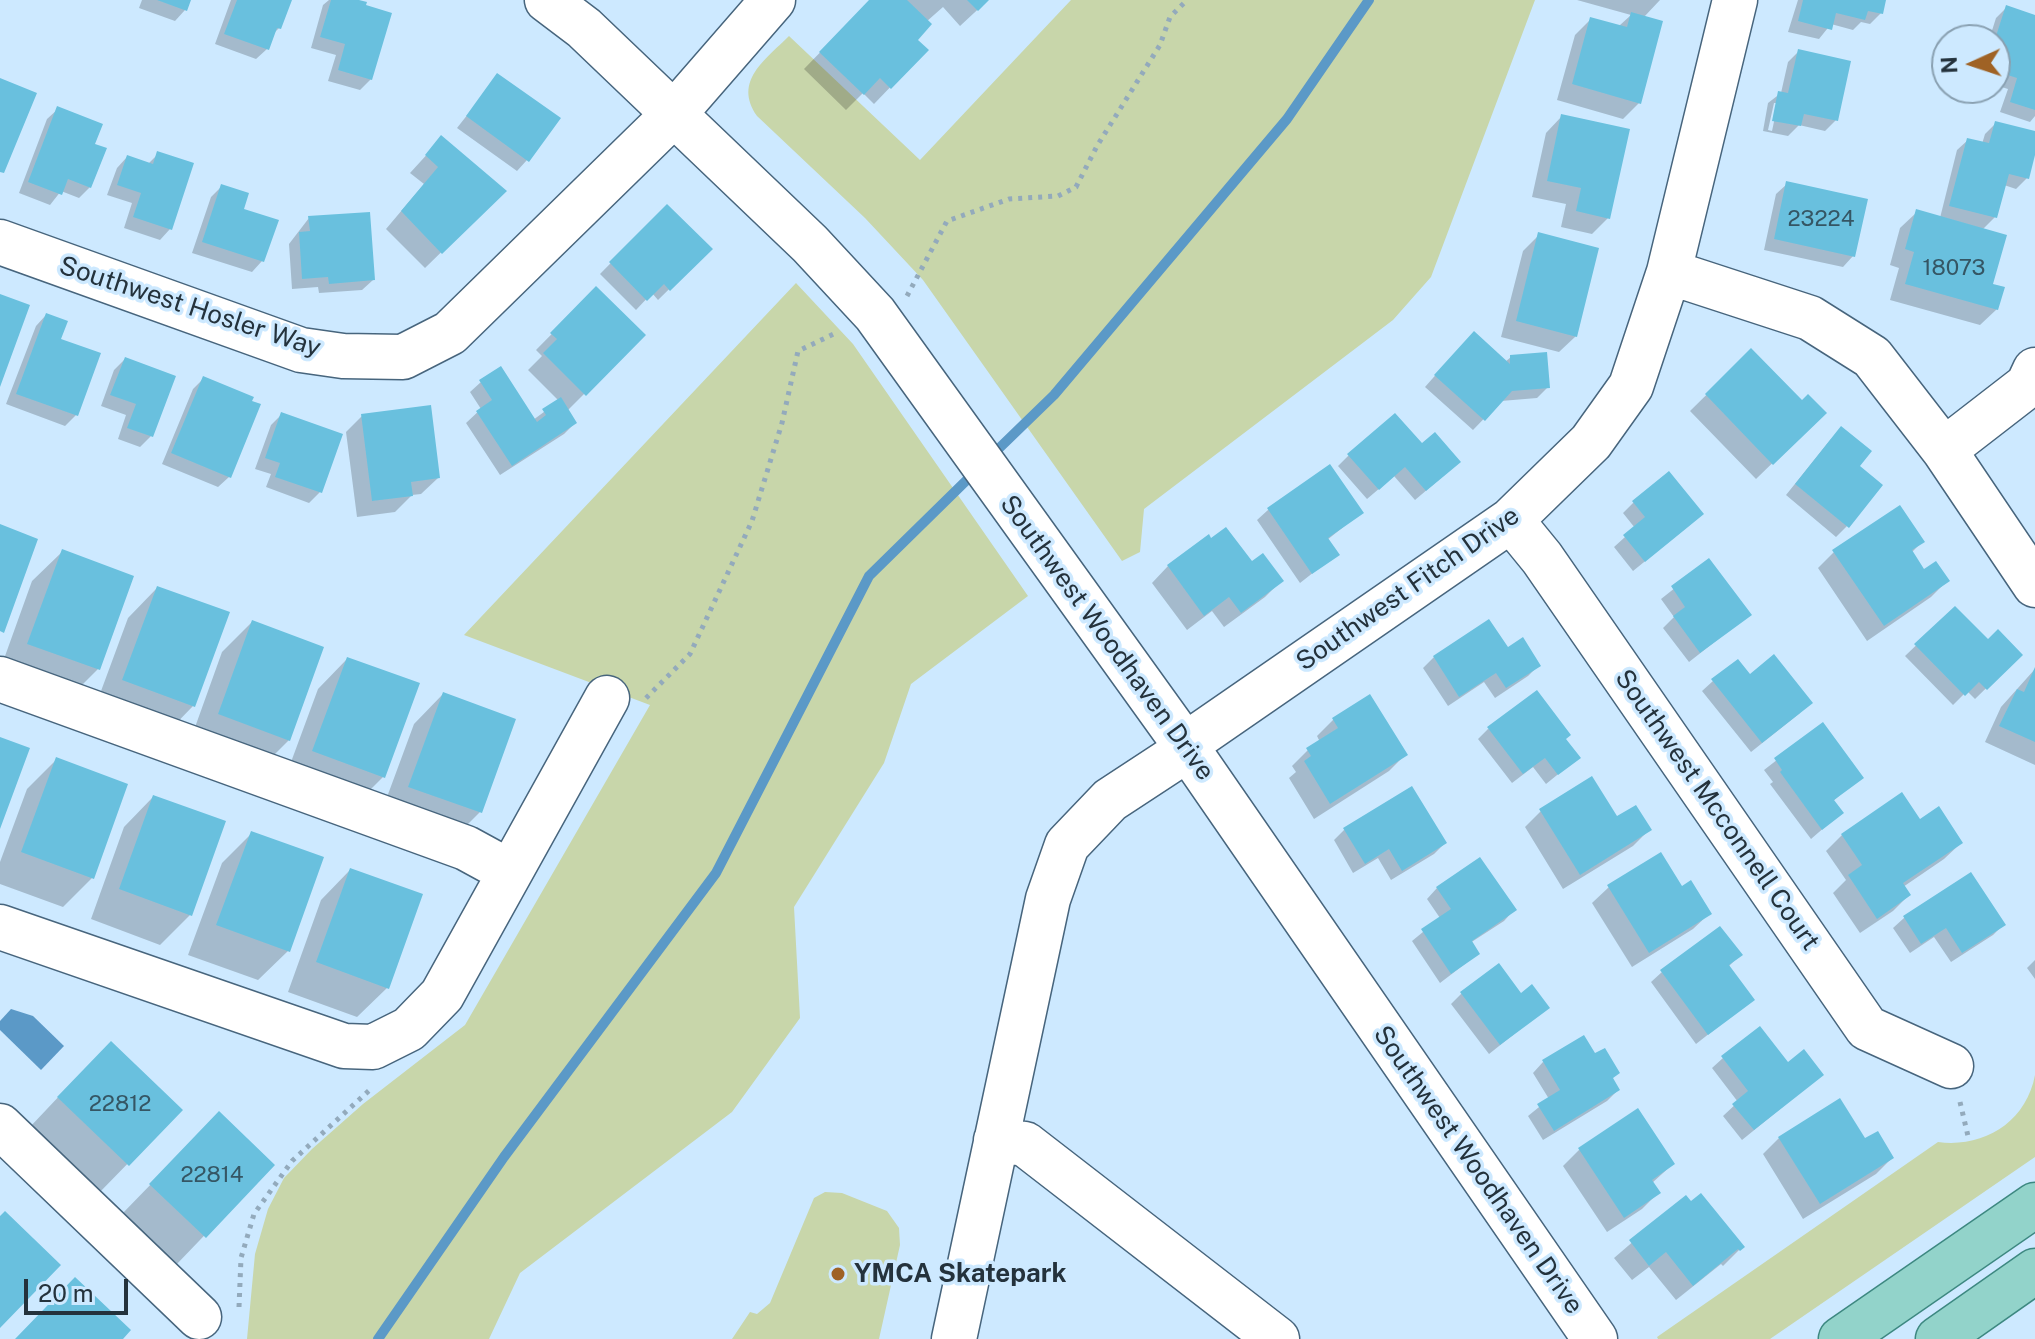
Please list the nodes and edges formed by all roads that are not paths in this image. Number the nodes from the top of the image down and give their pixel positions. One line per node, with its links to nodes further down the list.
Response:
1 (547, 0): 4 (street, Southwest Woodhaven Drive)
2 (773, 0): 4 (street, Southwest Hosler Way)
3 (1735, 0): 6 (street, Southwest Fitch Drive)
4 (673, 115): 5 (street, Southwest Hosler Way); 13 (street, Southwest Woodhaven Drive)
5 (0, 242)
6 (1669, 272): 8 (street); 9 (street, Southwest Fitch Drive)
7 (2035, 370): 8 (street)
8 (1944, 450): 10 (street)
9 (1511, 520): 13 (street, Southwest Fitch Drive); 16 (street, Southwest Mcconnell Court)
10 (2035, 585)
11 (0, 679): 14 (street)
12 (607, 698): 14 (street)
13 (1185, 745): 18 (street, Southwest Fitch Drive); 24 (street, Southwest Woodhaven Drive)
14 (510, 872): 15 (street)
15 (0, 927)
16 (1951, 1066)
17 (0, 1126): 21 (street)
18 (996, 1140): 22 (street, Southwest Fitch Drive); 23 (street)
19 (2035, 1205): 25 (main road)
20 (2035, 1271): 26 (main road)
21 (199, 1317)
22 (954, 1339)
23 (1277, 1339)
24 (1595, 1339)
25 (1841, 1339)
26 (1938, 1339)

